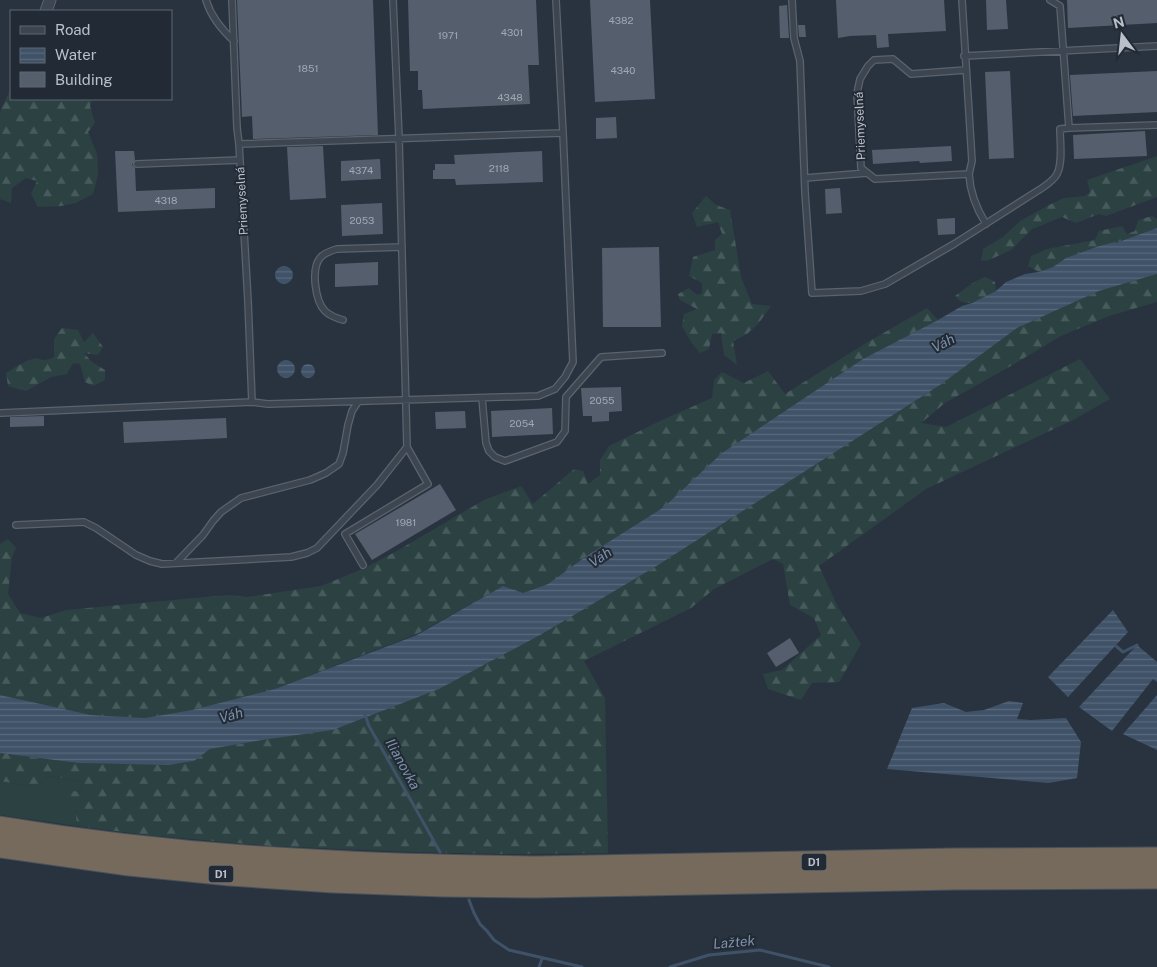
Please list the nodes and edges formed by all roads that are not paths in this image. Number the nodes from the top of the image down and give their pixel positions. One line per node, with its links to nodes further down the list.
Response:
1 (206, 0): 8 (lane)
2 (232, 0): 8 (lane, Priemyselná)
3 (394, 0): 16 (lane)
4 (556, 0): 15 (lane)
5 (792, 0): 22 (lane)
6 (962, 0): 11 (lane)
7 (1050, 0): 10 (lane)
8 (234, 41): 17 (lane, Priemyselná)
9 (1157, 46): 10 (lane)
10 (1064, 51): 11 (lane); 14 (lane)
11 (964, 56): 12 (lane)
12 (966, 70): 20 (lane, Priemyselná); 21 (lane)
13 (1157, 125): 14 (lane)
14 (1069, 128): 23 (lane)
15 (563, 133): 16 (lane); 27 (lane)
16 (399, 138): 17 (lane); 24 (lane)
17 (239, 144): 18 (lane, Priemyselná)
18 (240, 160): 19 (lane); 29 (lane, Priemyselná)
19 (137, 164)
20 (867, 172): 21 (lane, Priemyselná); 22 (lane)
21 (969, 174): 23 (lane)
22 (805, 178): 23 (lane)
23 (986, 224)
24 (402, 247): 25 (lane); 28 (lane)
25 (343, 320)
26 (662, 353): 27 (lane)
27 (482, 398): 28 (lane)
28 (406, 400): 30 (lane); 32 (lane)
29 (252, 402): 30 (lane); 31 (lane)
30 (358, 402): 34 (lane)
31 (1, 413)
32 (407, 447): 34 (lane); 35 (lane)
33 (16, 525): 34 (lane)
34 (176, 563)
35 (363, 565)
36 (0, 827): 38 (highway, D1)
37 (0, 847): 39 (highway, D1)
38 (1157, 858)
39 (1157, 878)

